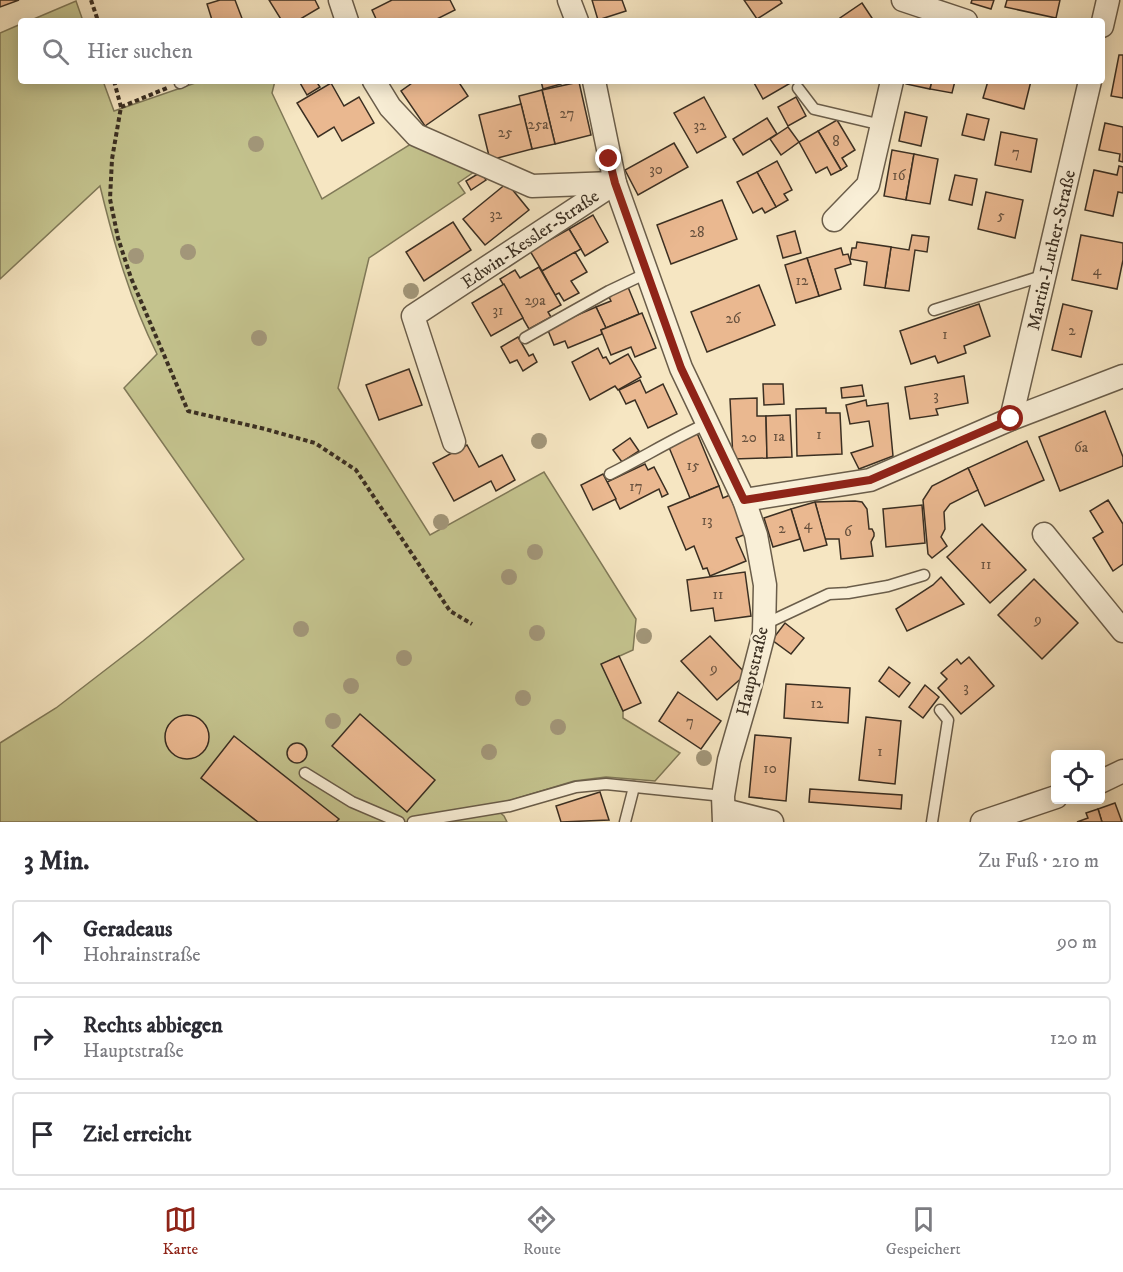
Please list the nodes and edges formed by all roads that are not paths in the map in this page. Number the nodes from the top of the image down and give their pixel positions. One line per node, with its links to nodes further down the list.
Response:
1 (569, 0): 4 (street)
2 (1108, 0): 6 (street)
3 (907, 8): 5 (street)
4 (576, 18)
5 (952, 18)
6 (1104, 18)
7 (376, 84): 13 (street, Edwin-Kessler-Straße)
8 (595, 84): 13 (street, Hauptstraße)
9 (891, 84): 12 (street)
10 (1089, 84): 16 (street, Martin-Luther-Straße)
11 (798, 88): 12 (lane)
12 (882, 124): 14 (street)
13 (615, 183): 15 (street, Hauptstraße); 22 (street, Edwin-Kessler-Straße)
14 (834, 220)
15 (647, 273): 18 (lane); 21 (street, Hauptstraße)
16 (1045, 275): 17 (lane); 20 (street, Martin-Luther-Straße)
17 (934, 309)
18 (525, 338)
19 (1123, 376): 20 (street)
20 (1011, 419): 24 (street)
21 (708, 423): 23 (lane); 24 (street, Hauptstraße)
22 (454, 442)
23 (610, 474)
24 (744, 500): 27 (street, Hauptstraße)
25 (1044, 534): 28 (street)
26 (924, 575): 27 (lane)
27 (764, 624): 35 (street, Hauptstraße)
28 (1123, 631)
29 (940, 710): 40 (lane)
30 (1123, 771): 32 (street)
31 (305, 773): 36 (lane)
32 (1105, 780)
33 (634, 786): 35 (lane); 37 (lane); 38 (lane)
34 (1051, 799): 41 (street)
35 (724, 809): 39 (street)
36 (399, 822)
37 (413, 822)
38 (625, 822)
39 (772, 822)
40 (932, 822)
41 (982, 822)

